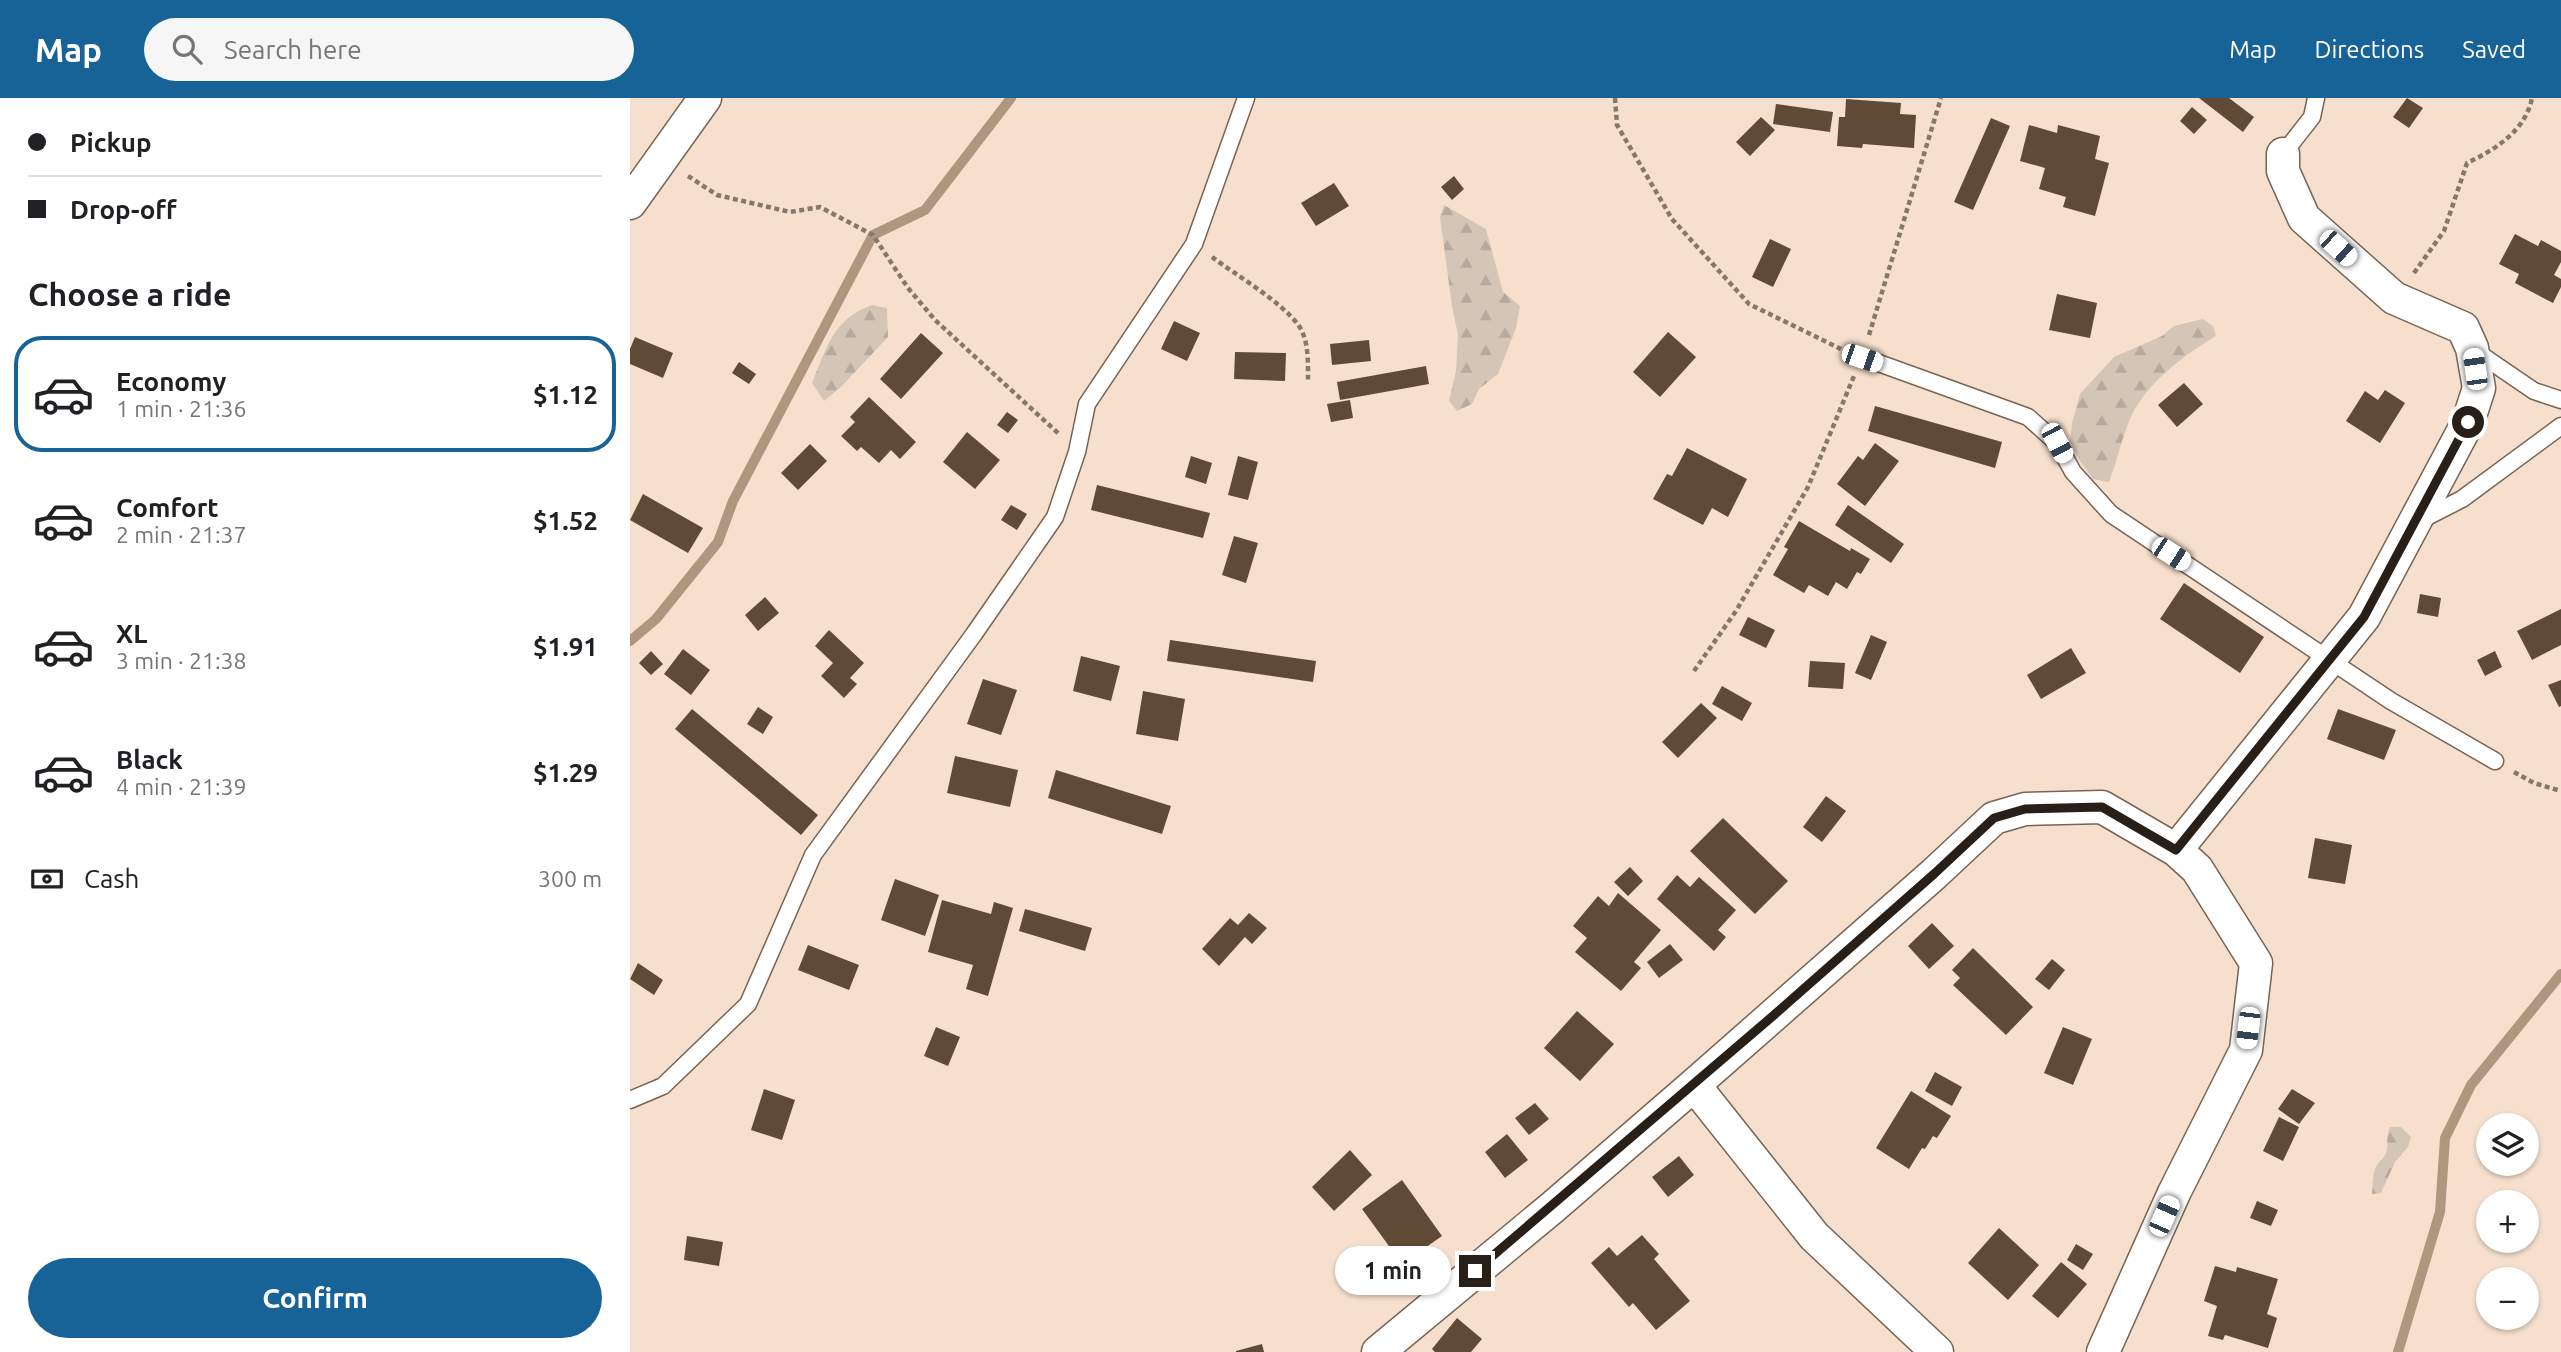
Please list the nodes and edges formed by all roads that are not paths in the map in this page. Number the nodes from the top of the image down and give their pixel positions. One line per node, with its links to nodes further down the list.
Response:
1 (705, 98): 5 (street)
2 (1246, 98): 15 (lane)
3 (2316, 98): 4 (lane)
4 (2283, 154): 6 (street)
5 (630, 203)
6 (2472, 348): 8 (lane); 10 (street)
7 (1862, 358): 11 (lane)
8 (2561, 400)
9 (2561, 426): 10 (lane)
10 (2416, 523): 11 (street)
11 (2330, 661): 12 (lane); 13 (street)
12 (2496, 761)
13 (2176, 850): 14 (street); 18 (street)
14 (1694, 1085): 16 (street); 17 (street)
15 (630, 1100)
16 (1378, 1352)
17 (1937, 1352)
18 (2103, 1352)

